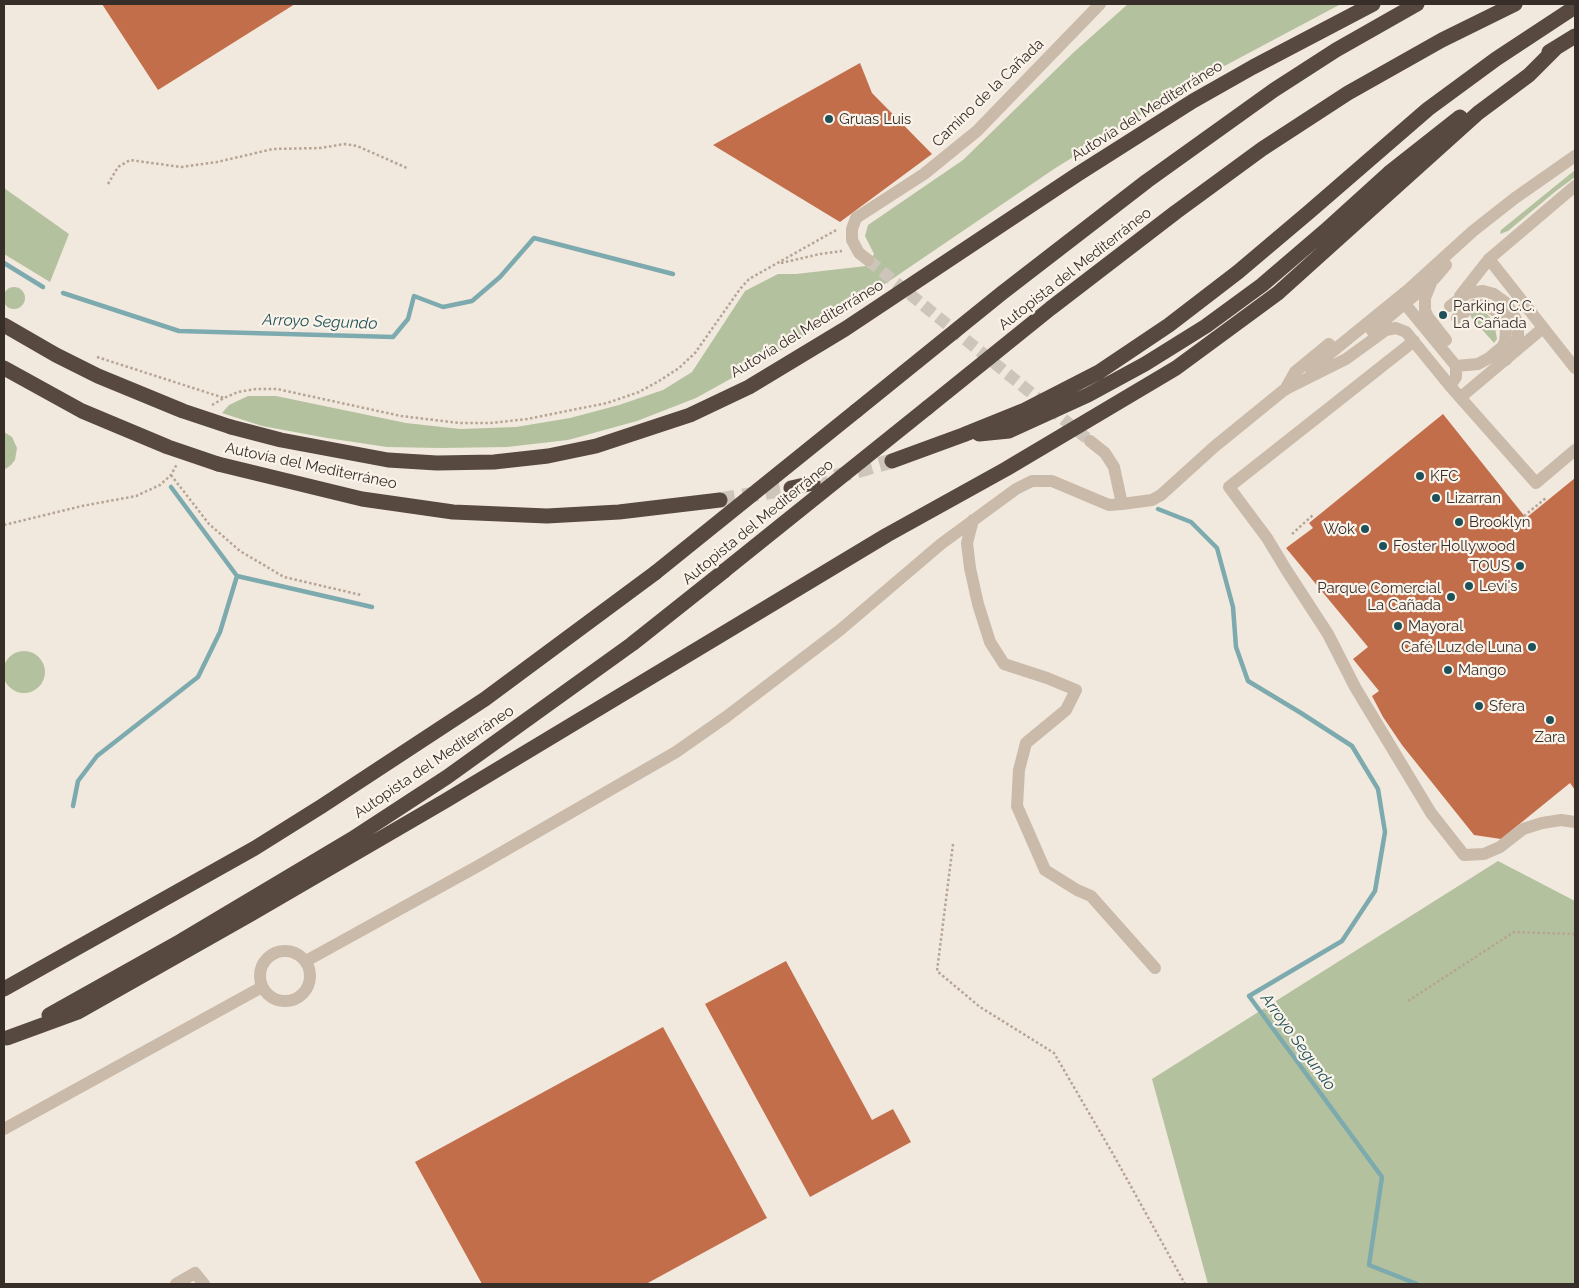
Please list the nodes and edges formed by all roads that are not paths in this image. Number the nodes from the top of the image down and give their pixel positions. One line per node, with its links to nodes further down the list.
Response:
1 (1100, 4): 12 (street, Camino de la Cañada)
2 (1373, 4): 17 (highway, Autovía del Mediterráneo, bridge)
3 (1417, 4): 44 (highway, Autopista del Mediterráneo, bridge)
4 (1514, 4): 45 (highway, Autopista del Mediterráneo, bridge)
5 (1575, 7): 31 (highway)
6 (1575, 36): 7 (highway)
7 (1557, 47): 31 (highway); 45 (highway)
8 (1575, 156): 10 (street)
9 (1575, 186): 13 (street)
10 (1473, 231): 11 (street); 14 (street)
11 (1444, 257): 15 (street); 29 (street)
12 (866, 258)
13 (1489, 259): 18 (street); 22 (street)
14 (1434, 279): 15 (street); 19 (street)
15 (1396, 305): 20 (street); 21 (street); 26 (street); 27 (street)
16 (1458, 318): 23 (street)
17 (4, 325)
18 (1543, 328): 22 (street); 25 (street)
19 (1441, 335): 21 (street); 23 (street)
20 (1414, 341): 26 (street); 28 (street); 40 (street)
21 (1443, 350): 23 (street)
22 (1506, 360): 30 (street)
23 (1462, 365): 28 (street)
24 (4, 368): 37 (highway, Autovía del Mediterráneo, bridge)
25 (1575, 368)
26 (1321, 372): 27 (street)
27 (1306, 379): 29 (street)
28 (1450, 386): 30 (street)
29 (1284, 390): 38 (street)
30 (1460, 397): 33 (street)
31 (963, 436): 34 (highway)
32 (1090, 441): 38 (street)
33 (1575, 450)
34 (892, 460)
35 (813, 483): 36 (highway)
36 (791, 488)
37 (720, 500)
38 (1122, 504): 39 (street)
39 (973, 520): 41 (street); 42 (street)
40 (1575, 822)
41 (306, 961): 43 (street); 43 (street)
42 (1155, 968)
43 (262, 987): 46 (street)
44 (4, 989)
45 (6, 1039)
46 (4, 1129)
47 (176, 1284): 48 (street)
48 (204, 1284)

